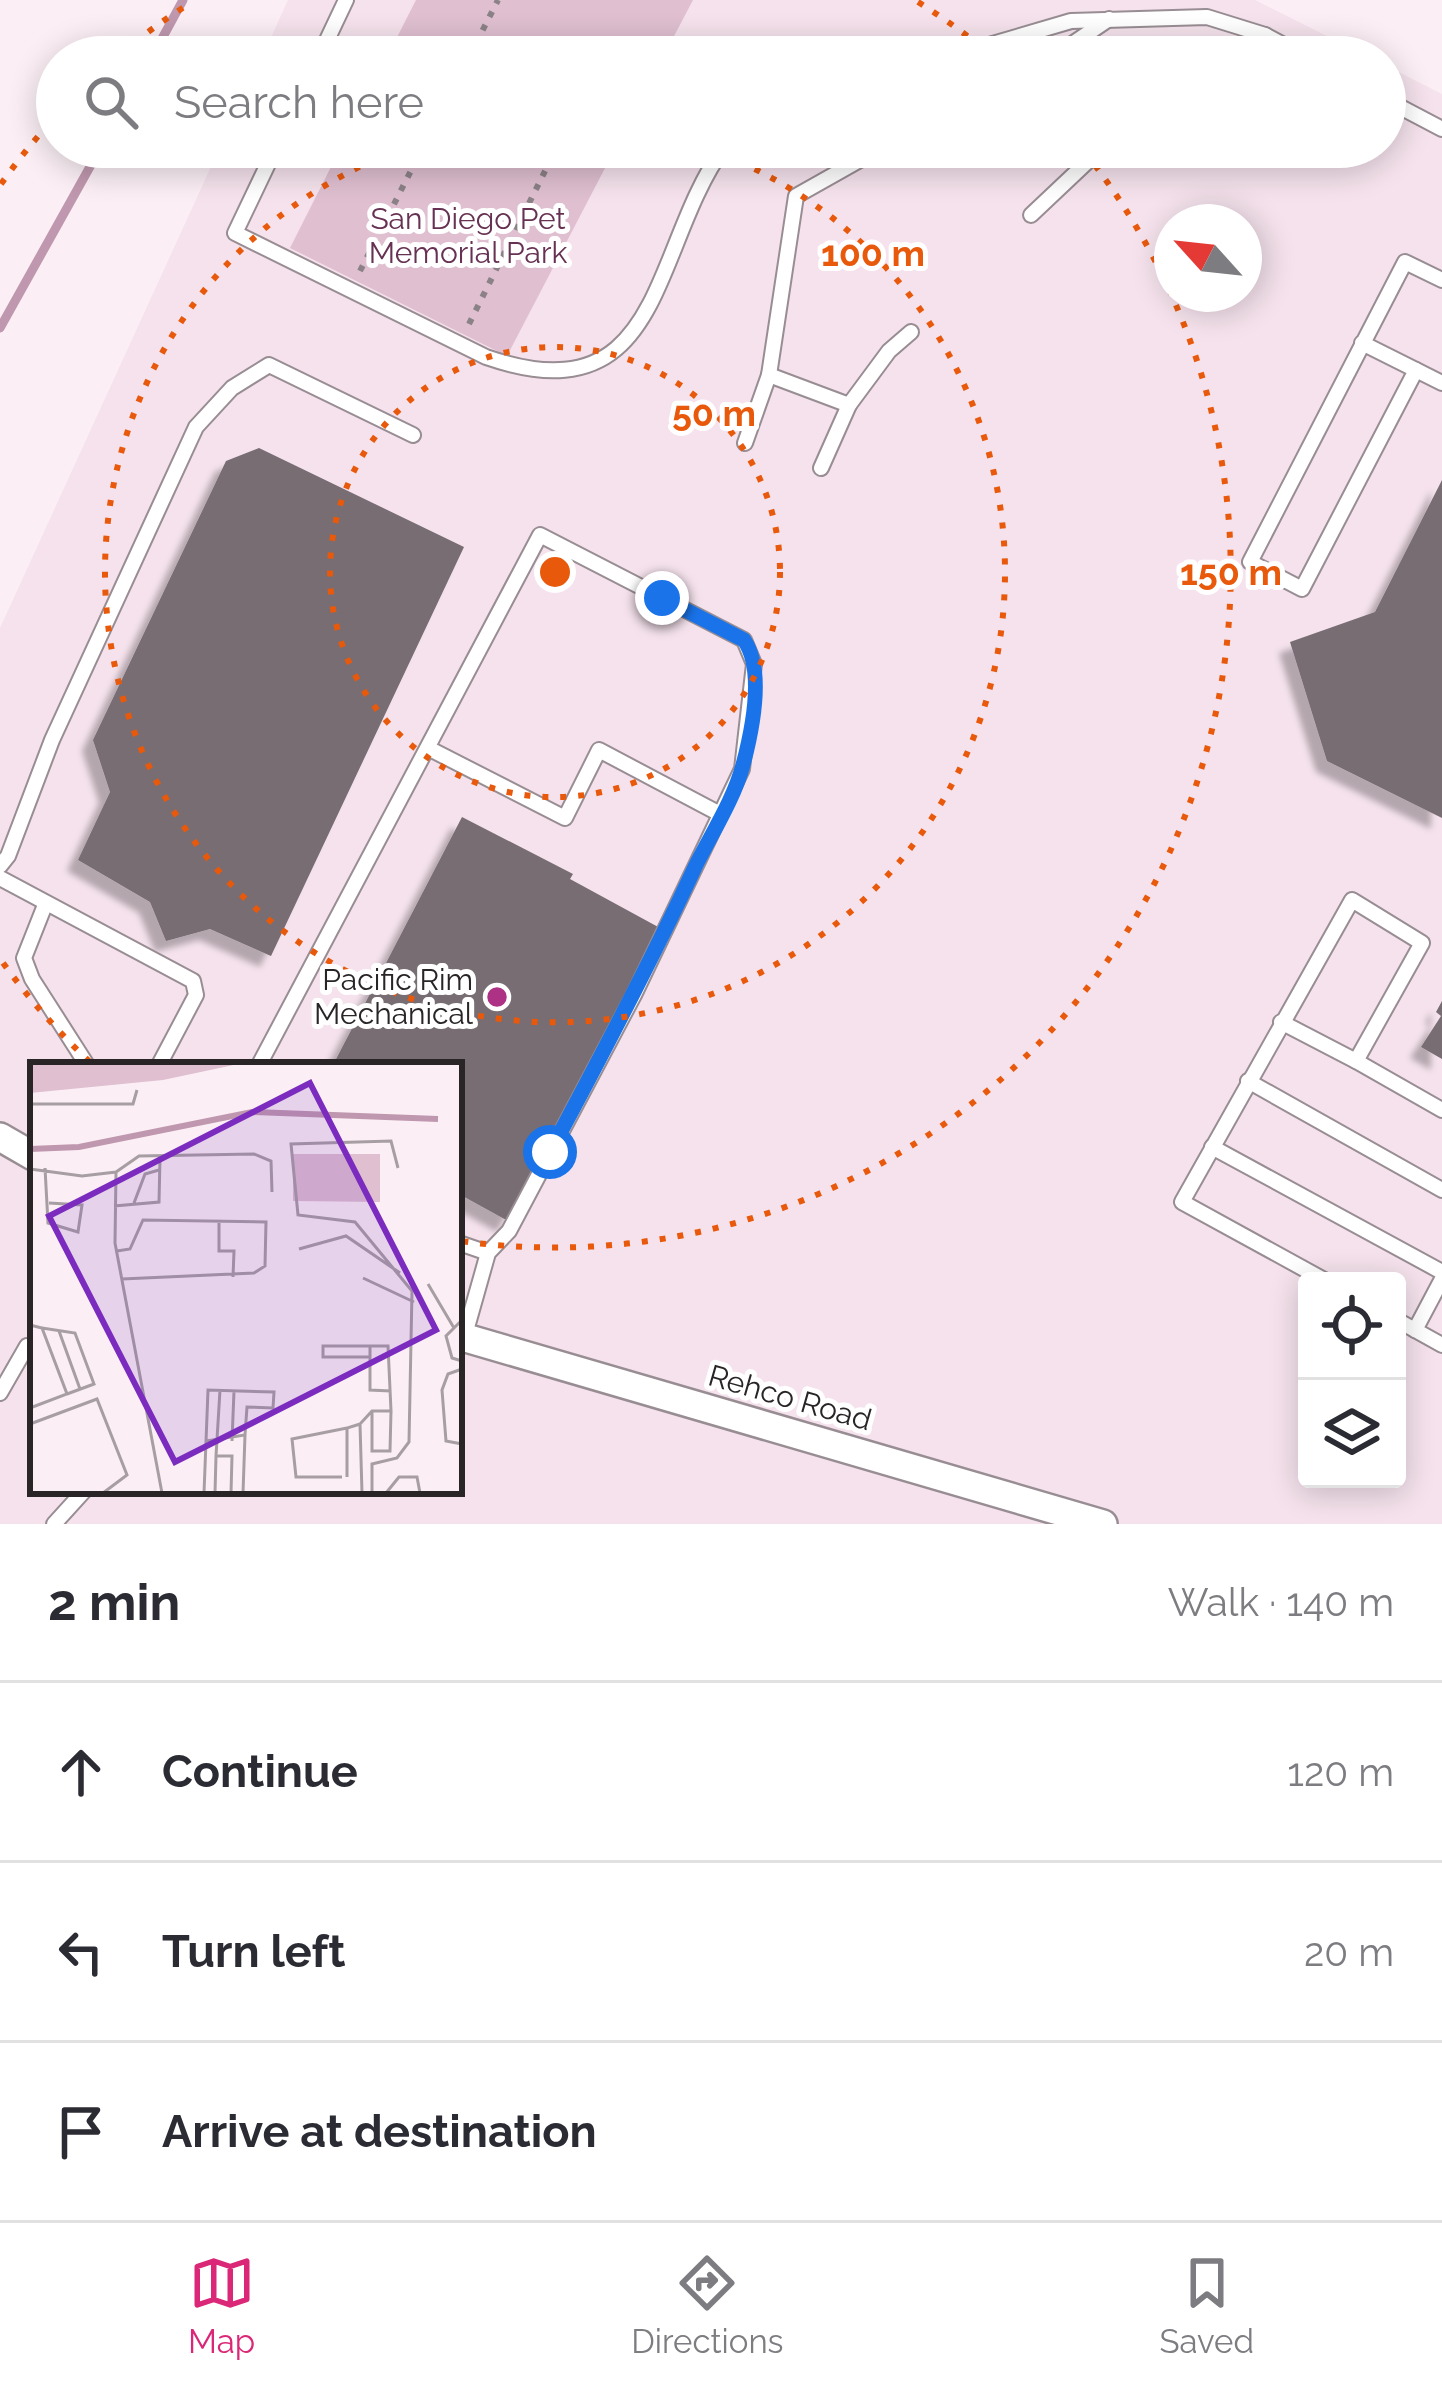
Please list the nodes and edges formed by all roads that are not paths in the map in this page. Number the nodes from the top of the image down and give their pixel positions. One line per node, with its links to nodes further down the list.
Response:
1 (346, 0): 4 (lane)
2 (1108, 20): 3 (lane); 5 (lane); 6 (lane)
3 (1265, 35)
4 (329, 36)
5 (1020, 36)
6 (1084, 36)
7 (1406, 110): 8 (lane)
8 (1442, 129)
9 (266, 168): 10 (lane)
10 (708, 168)
11 (846, 168): 18 (lane)
12 (1080, 168): 13 (lane)
13 (1031, 214)
14 (1442, 280): 16 (lane)
15 (911, 332): 20 (lane)
16 (1362, 343): 17 (lane); 17 (lane)
17 (1416, 370): 19 (lane)
18 (769, 376): 20 (lane); 22 (lane)
19 (1442, 383)
20 (849, 405): 23 (lane)
21 (413, 435): 26 (lane)
22 (745, 443)
23 (821, 468)
24 (428, 748): 25 (lane); 25 (lane); 33 (lane)
25 (720, 814): 41 (lane)
26 (0, 866)
27 (0, 878): 28 (lane)
28 (45, 904): 31 (lane); 32 (lane)
29 (1281, 1022): 30 (lane); 30 (lane); 34 (lane)
30 (1355, 1061): 35 (lane)
31 (85, 1062)
32 (161, 1062)
33 (261, 1062)
34 (1248, 1081): 37 (lane); 39 (lane)
35 (1442, 1110)
36 (0, 1136): 38 (street)
37 (1212, 1147): 42 (lane); 43 (lane)
38 (30, 1154)
39 (1442, 1190)
40 (462, 1244): 41 (lane)
41 (488, 1253): 46 (lane)
42 (1310, 1272)
43 (1442, 1276): 45 (lane)
44 (1406, 1325): 45 (lane)
45 (1415, 1330): 48 (lane)
46 (462, 1334)
47 (462, 1337): 53 (street, Rehco Road)
48 (1442, 1345)
49 (30, 1348): 50 (lane)
50 (0, 1393)
51 (81, 1494): 52 (lane)
52 (54, 1524)
53 (1103, 1524)

